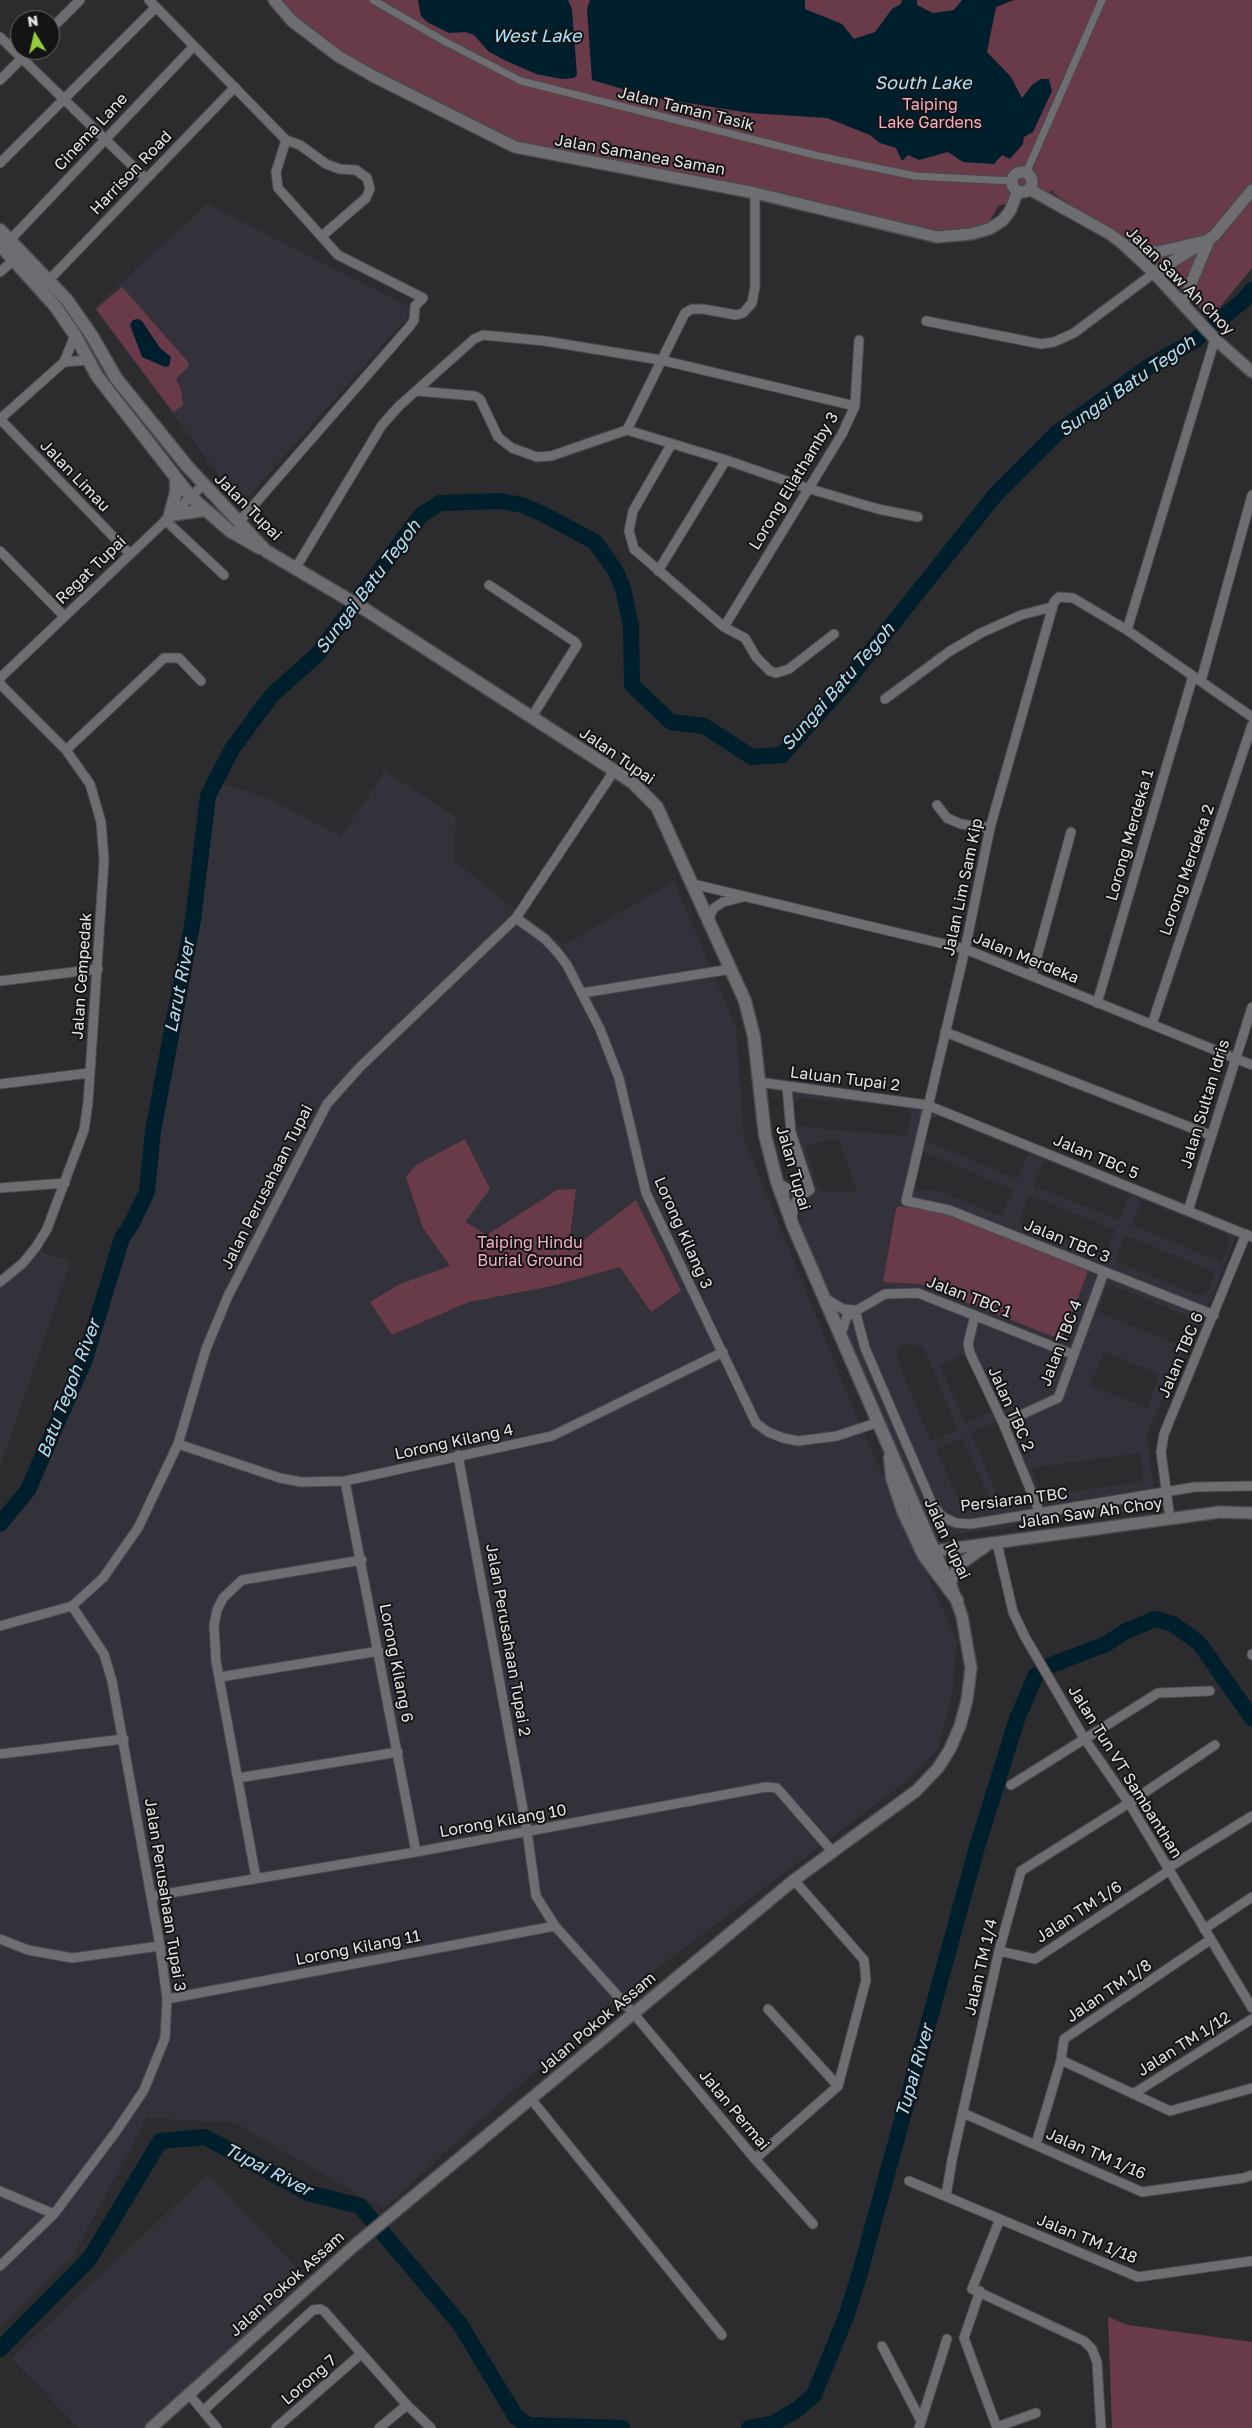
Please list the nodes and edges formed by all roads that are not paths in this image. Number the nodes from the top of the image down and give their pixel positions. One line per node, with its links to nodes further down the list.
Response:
1 (80, 0): 7 (street)
2 (149, 0): 6 (street)
3 (274, 0): 24 (street, Jalan Samanea Saman)
4 (373, 0): 21 (street, Jalan Taman Tasik)
5 (1102, 0): 19 (street)
6 (156, 7): 9 (street); 15 (street)
7 (60, 20)
8 (0, 37): 10 (street)
9 (194, 46): 14 (street); 16 (street, Cinema Lane)
10 (10, 47)
11 (20, 60): 13 (street)
12 (24, 60): 15 (street)
13 (0, 80)
14 (234, 87): 17 (street); 20 (street, Harrison Road)
15 (64, 99): 16 (street); 18 (street)
16 (105, 140): 20 (street); 28 (street, Cinema Lane)
17 (286, 140): 26 (street); 26 (street)
18 (0, 163)
19 (1026, 173): 21 (street); 22 (street)
20 (146, 179): 33 (street, Harrison Road)
21 (1012, 181): 22 (street)
22 (1024, 190): 24 (street, Jalan Samanea Saman); 29 (street, Jalan Saw Ah Choy)
23 (1252, 190): 27 (street)
24 (755, 193): 40 (street)
25 (0, 230): 28 (main road, Jalan Tupai)
26 (322, 236): 57 (street)
27 (1209, 240): 29 (street); 32 (street); 34 (street)
28 (5, 242): 30 (main road, Jalan Tupai)
29 (1129, 249): 32 (street, Jalan Saw Ah Choy)
30 (18, 256): 31 (street); 33 (main road, Jalan Tupai); 36 (main road)
31 (0, 272)
32 (1154, 273): 34 (street, Jalan Saw Ah Choy); 35 (street)
33 (50, 279): 50 (main road, Jalan Tupai)
34 (1183, 303): 37 (street, Jalan Saw Ah Choy)
35 (926, 321)
36 (75, 335): 39 (main road); 41 (street)
37 (1213, 336): 42 (street, Jalan Saw Ah Choy); 68 (street)
38 (859, 340): 44 (street, Lorong Eliathamby 3)
39 (89, 360): 41 (street); 49 (main road)
40 (661, 360): 43 (street); 44 (street); 46 (street)
41 (64, 362): 45 (street)
42 (1252, 372)
43 (417, 390): 46 (street); 61 (street)
44 (855, 406): 51 (street, Lorong Eliathamby 3)
45 (0, 419): 60 (street, Jalan Limau)
46 (627, 430): 47 (street)
47 (671, 445): 48 (street); 62 (street)
48 (726, 460): 51 (street); 62 (street)
49 (176, 478): 53 (main road); 56 (main road)
50 (204, 485): 53 (street, Regat Tupai); 57 (main road, Jalan Tupai)
51 (807, 488): 55 (street); 67 (street, Lorong Eliathamby 3)
52 (1252, 495): 71 (street)
53 (191, 497): 54 (main road); 56 (street, Regat Tupai)
54 (205, 510): 56 (main road); 59 (main road)
55 (918, 517)
56 (168, 518): 60 (street, Regat Tupai); 63 (street)
57 (238, 522): 59 (main road, Jalan Tupai)
58 (0, 551): 66 (street)
59 (266, 551): 61 (main road, Jalan Tupai)
60 (129, 553): 66 (street, Regat Tupai)
61 (295, 569): 76 (main road, Jalan Tupai)
62 (658, 571): 67 (street)
63 (224, 575)
64 (489, 585): 76 (street)
65 (1052, 607): 68 (street); 74 (street); 81 (street, Jalan Lim Sam Kip)
66 (64, 616): 70 (street, Regat Tupai)
67 (724, 627): 69 (street)
68 (1126, 630): 71 (street)
69 (834, 634)
70 (0, 678)
71 (1197, 678): 75 (street); 93 (street, Lorong Merdeka 1)
72 (201, 681): 78 (street)
73 (0, 684): 78 (street, Jalan Cempedak)
74 (885, 699)
75 (1252, 717)
76 (531, 718): 79 (main road, Jalan Tupai)
77 (1252, 726): 95 (street, Lorong Merdeka 2)
78 (66, 750): 88 (street, Jalan Cempedak)
79 (614, 771): 83 (main road, Jalan Tupai); 85 (street, Jalan Perusahaan Tupai)
80 (937, 805): 81 (street)
81 (990, 828): 87 (street, Jalan Lim Sam Kip)
82 (1070, 832): 90 (street)
83 (693, 884): 84 (street, Jalan Merdeka); 86 (main road, Jalan Tupai)
84 (750, 896): 86 (street); 87 (street, Jalan Merdeka)
85 (516, 918): 92 (street, Lorong Kilang 3); 125 (street, Jalan Perusahaan Tupai)
86 (708, 919): 89 (main road, Jalan Tupai)
87 (965, 949): 90 (street, Jalan Merdeka); 96 (street, Jalan Lim Sam Kip)
88 (98, 969): 91 (street); 99 (street, Jalan Cempedak)
89 (732, 969): 92 (street); 100 (main road, Jalan Tupai)
90 (1032, 975): 93 (street, Jalan Merdeka)
91 (0, 981)
92 (582, 993): 120 (street, Lorong Kilang 3)
93 (1097, 1002): 95 (street, Jalan Merdeka)
94 (1252, 1007): 97 (street, Jalan Sultan Idris)
95 (1152, 1024): 97 (street, Jalan Merdeka)
96 (945, 1032): 103 (street, Jalan Lim Sam Kip); 104 (street)
97 (1234, 1058): 98 (street, Jalan Merdeka); 104 (street, Jalan Sultan Idris)
98 (1252, 1065)
99 (89, 1073): 101 (street); 106 (street, Jalan Cempedak)
100 (758, 1082): 102 (street, Laluan Tupai 2); 105 (main road, Jalan Tupai)
101 (0, 1084)
102 (787, 1087): 103 (street, Laluan Tupai 2); 108 (street)
103 (927, 1105): 109 (street, Jalan Lim Sam Kip); 110 (street, Jalan TBC 5)
104 (1210, 1135): 110 (street, Jalan Sultan Idris)
105 (777, 1182): 108 (street); 111 (main road, Jalan Tupai)
106 (65, 1184): 107 (street); 114 (street, Jalan Cempedak)
107 (0, 1188)
108 (805, 1192): 111 (street)
109 (906, 1201): 113 (street, Jalan TBC 3)
110 (1188, 1211): 112 (street, Jalan TBC 5)
111 (792, 1226): 115 (main road, Jalan Tupai)
112 (1249, 1235): 117 (street, Jalan TBC 6)
113 (1104, 1272): 117 (street, Jalan TBC 3); 121 (street, Jalan TBC 4)
114 (0, 1282)
115 (824, 1297): 116 (street); 119 (main road, Jalan Tupai)
116 (855, 1310): 118 (street, Jalan TBC 1); 119 (street); 130 (street, Persiaran TBC)
117 (1214, 1314): 129 (street, Jalan TBC 6)
118 (975, 1315): 121 (street, Jalan TBC 1); 123 (street, Jalan TBC 2)
119 (841, 1334): 122 (main road, Jalan Tupai)
120 (723, 1352): 122 (street, Lorong Kilang 3); 126 (street, Lorong Kilang 4)
121 (1072, 1354): 123 (street, Jalan TBC 4)
122 (879, 1422): 124 (main road, Jalan Tupai)
123 (1003, 1423): 130 (street, Jalan TBC 2)
124 (889, 1443): 134 (main road, Jalan Tupai); 137 (main road)
125 (178, 1444): 127 (street, Lorong Kilang 4); 138 (street, Jalan Perusahaan Tupai)
126 (458, 1455): 127 (street, Lorong Kilang 4); 152 (street, Jalan Perusahaan Tupai 2)
127 (346, 1481): 135 (street, Lorong Kilang 6)
128 (1252, 1486): 129 (street, Persiaran TBC)
129 (1166, 1491): 130 (street, Persiaran TBC); 132 (street, Jalan TBC 6)
130 (1040, 1513)
131 (1252, 1513): 132 (street, Jalan Saw Ah Choy)
132 (1170, 1518): 133 (street, Jalan Saw Ah Choy)
133 (993, 1543): 134 (street, Jalan Saw Ah Choy); 136 (street); 143 (street, Jalan Tun VT Sambanthan)
134 (934, 1551): 136 (street, Jalan Tupai)
135 (362, 1560): 140 (street, Lorong Kilang 6); 141 (street)
136 (950, 1583): 137 (street, Jalan Tupai)
137 (957, 1600): 153 (street, Jalan Pokok Assam)
138 (72, 1606): 139 (street, Jalan Perusahaan Tupai); 144 (street, Jalan Perusahaan Tupai 3)
139 (0, 1626)
140 (379, 1651): 141 (street); 146 (street, Lorong Kilang 6)
141 (220, 1677): 148 (street)
142 (1210, 1692): 143 (street)
143 (1084, 1738): 149 (street); 150 (street, Jalan Tun VT Sambanthan)
144 (124, 1739): 147 (street); 158 (street, Jalan Perusahaan Tupai 3)
145 (1215, 1746): 150 (street, Jalan TM 1/4)
146 (398, 1752): 148 (street); 154 (street, Lorong Kilang 6)
147 (0, 1754)
148 (238, 1778): 156 (street)
149 (1011, 1785)
150 (1129, 1803): 155 (street, Jalan Tun VT Sambanthan); 165 (street, Jalan TM 1/4)
151 (1252, 1816): 155 (street, Jalan TM 1/6)
152 (527, 1832): 153 (street, Lorong Kilang 10); 154 (street, Lorong Kilang 10); 160 (street, Jalan Perusahaan Tupai 2)
153 (832, 1851): 157 (street, Jalan Pokok Assam)
154 (416, 1852): 156 (street, Lorong Kilang 10)
155 (1169, 1869): 161 (street, Jalan Tun VT Sambanthan); 165 (street, Jalan TM 1/6)
156 (256, 1878): 158 (street, Lorong Kilang 10)
157 (794, 1880): 169 (street, Jalan Pokok Assam); 172 (street)
158 (152, 1896): 164 (street, Jalan Perusahaan Tupai 3)
159 (1252, 1897): 161 (street)
160 (555, 1926): 166 (street, Lorong Kilang 11); 169 (street, Jalan Permai)
161 (1204, 1928): 163 (street, Jalan Tun VT Sambanthan)
162 (0, 1939): 164 (street)
163 (1210, 1940): 167 (street, Jalan Tun VT Sambanthan); 171 (street, Jalan TM 1/8)
164 (160, 1946): 166 (street, Jalan Perusahaan Tupai 3)
165 (999, 1951): 176 (street, Jalan TM 1/4)
166 (167, 1999): 183 (street, Jalan Perusahaan Tupai 3)
167 (1252, 2008)
168 (768, 2009): 172 (street)
169 (634, 2014): 175 (street, Jalan Pokok Assam); 178 (street, Jalan Permai)
170 (1252, 2019): 174 (street, Jalan TM 1/12)
171 (1061, 2060): 174 (street); 177 (street, Jalan TM 1/8)
172 (838, 2086): 178 (street)
173 (1252, 2088): 174 (street)
174 (1133, 2094)
175 (531, 2099): 189 (street); 193 (street, Jalan Pokok Assam)
176 (963, 2113): 177 (street, Jalan TM 1/16); 182 (street, Jalan TM 1/4)
177 (1036, 2144): 179 (street, Jalan TM 1/16)
178 (755, 2159): 185 (street, Jalan Permai)
179 (1252, 2175)
180 (909, 2181): 182 (street, Jalan TM 1/18)
181 (0, 2191): 183 (street)
182 (946, 2196): 184 (street, Jalan TM 1/18)
183 (54, 2214): 187 (street, Jalan Perusahaan Tupai 3)
184 (1000, 2219): 186 (street, Jalan TM 1/18); 188 (street)
185 (813, 2224)
186 (1252, 2261)
187 (0, 2266)
188 (980, 2291): 203 (street); 204 (street)
189 (722, 2335)
190 (947, 2339): 197 (street)
191 (882, 2346): 197 (street)
192 (361, 2354): 194 (street); 195 (street); 200 (street, Lorong 7)
193 (188, 2394): 195 (street); 198 (street, Jalan Pokok Assam)
194 (407, 2405): 201 (street); 202 (street)
195 (203, 2411): 199 (street)
196 (1036, 2413): 203 (street)
197 (919, 2423)
198 (151, 2428)
199 (217, 2428)
200 (276, 2428)
201 (379, 2428)
202 (431, 2428)
203 (997, 2428)
204 (1101, 2428)

